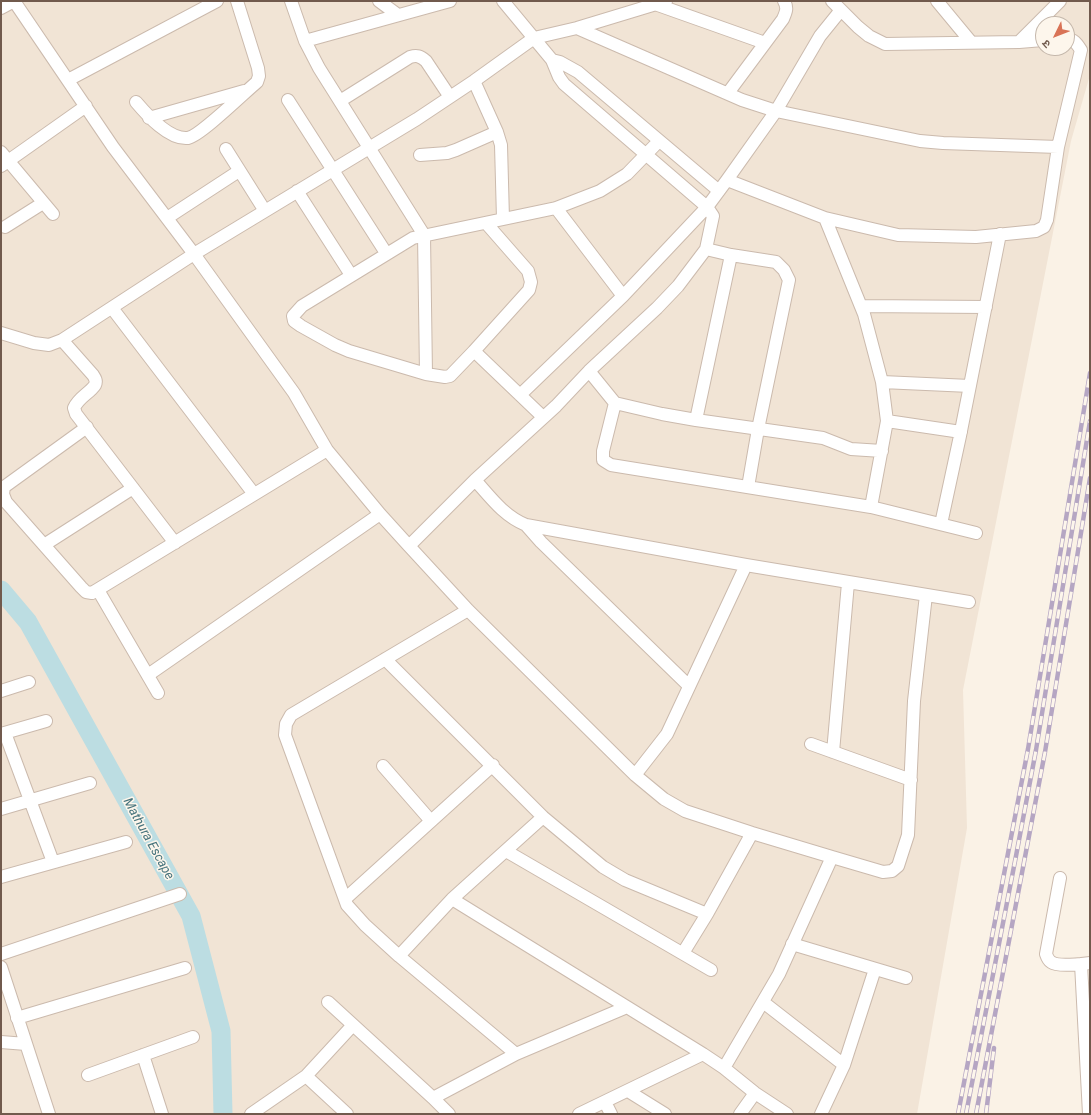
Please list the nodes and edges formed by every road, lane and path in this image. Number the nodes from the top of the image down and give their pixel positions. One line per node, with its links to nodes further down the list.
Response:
1 (14, 1): 13 (street); 25 (street)
2 (217, 1): 25 (street)
3 (237, 1): 27 (street)
4 (291, 1): 18 (street)
5 (379, 1): 15 (street)
6 (450, 1): 15 (street)
7 (503, 1): 17 (street)
8 (784, 1): 23 (street)
9 (832, 1): 14 (street)
10 (937, 1): 20 (street)
11 (1060, 1): 21 (street)
12 (660, 3): 16 (street); 23 (street)
13 (1, 8)
14 (841, 10): 20 (street); 34 (street)
15 (398, 15): 18 (street)
16 (577, 28): 17 (street); 28 (street)
17 (534, 38): 24 (street); 26 (street)
18 (306, 41): 31 (street)
19 (1035, 41): 21 (street)
20 (971, 42): 21 (street)
21 (1019, 42)
22 (1075, 42): 38 (street)
23 (765, 43): 28 (street)
24 (552, 60): 37 (street); 43 (street)
25 (68, 80): 33 (street)
26 (474, 81): 29 (street); 36 (street)
27 (247, 90): 35 (street); 35 (street)
28 (728, 93): 34 (street)
29 (450, 97): 31 (street); 39 (street)
30 (288, 100): 45 (street)
31 (340, 101): 39 (street)
32 (136, 102): 35 (street)
33 (86, 106): 44 (street); 55 (street)
34 (776, 111): 38 (street); 47 (street)
35 (149, 118)
36 (497, 132): 42 (street); 57 (street)
37 (659, 141): 43 (street); 49 (street)
38 (1058, 147): 60 (street)
39 (369, 148): 45 (street); 61 (street)
40 (226, 149): 46 (street)
41 (1, 152): 44 (street)
42 (420, 155)
43 (646, 155): 51 (street); 52 (street)
44 (5, 163): 50 (street)
45 (333, 170): 48 (street); 63 (street)
46 (239, 171): 53 (street); 55 (street)
47 (727, 180): 49 (street); 56 (street)
48 (297, 191): 53 (street); 66 (street)
49 (719, 191): 51 (street)
50 (43, 203): 54 (street); 59 (street)
51 (707, 207): 62 (street); 67 (street)
52 (556, 208): 57 (street); 67 (street)
53 (264, 211): 64 (street)
54 (53, 214)
55 (167, 218): 64 (street)
56 (825, 218): 60 (street); 68 (street)
57 (503, 219): 58 (street)
58 (486, 223): 61 (street); 73 (street)
59 (5, 227)
60 (1000, 234): 69 (street)
61 (424, 235): 63 (street); 75 (street)
62 (706, 248): 65 (street); 74 (street)
63 (386, 253): 66 (street)
64 (194, 254): 70 (street); 86 (street)
65 (731, 255): 81 (street); 84 (street)
66 (351, 275): 75 (street)
67 (623, 296): 78 (street)
68 (861, 306): 69 (street); 76 (street)
69 (986, 307): 77 (street)
70 (112, 308): 72 (street); 91 (street)
71 (1, 333): 72 (street)
72 (62, 340): 83 (street)
73 (474, 351): 75 (street); 78 (street)
74 (589, 371): 79 (street); 80 (street)
75 (426, 374)
76 (882, 382): 77 (street); 82 (street)
77 (970, 386): 85 (street)
78 (520, 395): 80 (street)
79 (615, 403): 81 (street); 89 (street)
80 (543, 417): 88 (street)
81 (696, 420): 84 (street)
82 (887, 421): 85 (street); 87 (street)
83 (87, 427): 90 (street); 98 (street)
84 (758, 429): 87 (street); 89 (street)
85 (961, 432): 94 (street)
86 (327, 450): 91 (street); 93 (street)
87 (882, 451): 92 (street)
88 (475, 480): 95 (street); 99 (street)
89 (748, 487): 92 (street)
90 (133, 488): 97 (street); 98 (street)
91 (254, 494): 97 (street)
92 (871, 507): 94 (street)
93 (380, 514): 99 (street); 107 (street)
94 (941, 524): 96 (street)
95 (526, 525): 100 (street); 109 (street)
96 (976, 533)
97 (175, 543): 102 (street)
98 (44, 545): 102 (street)
99 (410, 546): 105 (street)
100 (746, 565): 101 (street); 109 (street)
101 (848, 582): 103 (street); 115 (street)
102 (98, 590): 107 (street)
103 (926, 595): 104 (street); 119 (street)
104 (969, 602)
105 (468, 610): 106 (street); 118 (street)
106 (385, 659): 116 (street); 133 (street)
107 (148, 675): 111 (street)
108 (29, 682): 110 (street)
109 (689, 686): 118 (street)
110 (1, 691)
111 (158, 693)
112 (46, 721): 113 (street)
113 (3, 734): 121 (street)
114 (811, 744): 115 (street)
115 (833, 752): 119 (street)
116 (493, 765): 123 (street); 124 (street)
117 (383, 766): 124 (street)
118 (635, 775): 125 (street)
119 (910, 780): 128 (street)
120 (90, 783): 121 (street)
121 (30, 800): 122 (street); 129 (street)
122 (1, 809)
123 (544, 817): 127 (street); 135 (street)
124 (431, 821): 133 (street)
125 (752, 833): 128 (street); 135 (street)
126 (126, 842): 129 (street)
127 (506, 851): 134 (street); 137 (street)
128 (832, 857): 136 (street)
129 (53, 862): 130 (street)
130 (1, 877)
131 (1060, 878): 140 (street)
132 (180, 894): 138 (street)
133 (345, 899): 139 (street)
134 (452, 899): 139 (street); 148 (street)
135 (707, 914): 137 (street)
136 (792, 944): 143 (street); 147 (street)
137 (684, 953): 144 (street)
138 (1, 954)
139 (399, 956): 154 (street)
140 (1086, 963): 176 (street)
141 (1, 967): 149 (street)
142 (185, 968): 149 (street)
143 (875, 969): 145 (street); 157 (street)
144 (711, 970)
145 (906, 978)
146 (328, 1002): 150 (street)
147 (763, 1002): 157 (street); 158 (street)
148 (627, 1007): 154 (street); 155 (street)
149 (17, 1018): 153 (street)
150 (353, 1025): 160 (street); 163 (street)
151 (193, 1037): 156 (street)
152 (1, 1042): 153 (street)
153 (26, 1044): 165 (street)
154 (516, 1054): 163 (street)
155 (704, 1054): 158 (street); 161 (street)
156 (143, 1055): 159 (street); 166 (street)
157 (844, 1065): 175 (street)
158 (724, 1068): 162 (street)
159 (88, 1074)
160 (306, 1076): 167 (street); 168 (street)
161 (628, 1091): 164 (street); 172 (street)
162 (756, 1092): 173 (street); 174 (street)
163 (433, 1098): 169 (street)
164 (605, 1102): 170 (street); 171 (street)
165 (49, 1114)
166 (162, 1114)
167 (251, 1114)
168 (347, 1114)
169 (449, 1114)
170 (579, 1114)
171 (611, 1114)
172 (665, 1114)
173 (740, 1114)
174 (787, 1114)
175 (821, 1114)
176 (1089, 1114)

